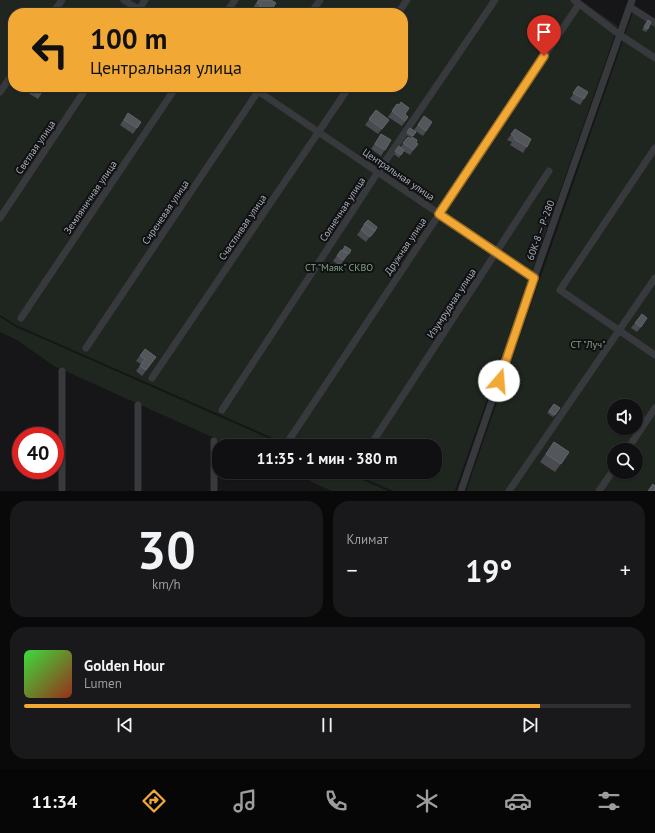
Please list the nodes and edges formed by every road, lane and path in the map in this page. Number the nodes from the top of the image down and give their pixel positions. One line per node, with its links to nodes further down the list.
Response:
1 (124, 0): 5 (street)
2 (495, 0): 19 (street, Солнечная улица)
3 (577, 2): 7 (street); 20 (street, Дружная улица)
4 (631, 3): 6 (street); 7 (street, 60К-8 — Р-280)
5 (135, 8)
6 (655, 23)
7 (620, 35): 8 (street); 23 (street, 60К-8 — Р-280)
8 (655, 58)
9 (8, 80): 10 (street)
10 (0, 92)
11 (84, 92): 21 (street, Светлая улица)
12 (173, 92): 25 (street, Земляничная улица)
13 (255, 92): 27 (street, Сиреневая улица)
14 (263, 92): 16 (street, Центральная улица)
15 (346, 92): 16 (street, Счастливая улица)
16 (318, 132): 19 (street, Центральная улица); 30 (street, Счастливая улица)
17 (655, 148): 26 (street)
18 (549, 171): 22 (street, Изумрудная улица)
19 (378, 172): 20 (street, Центральная улица); 33 (street, Солнечная улица)
20 (439, 214): 22 (street, Центральная улица); 34 (street, Дружная улица)
21 (0, 218)
22 (496, 253): 23 (street, Центральная улица); 35 (street, Изумрудная улица)
23 (534, 278): 42 (street, 60К-8 — Р-280)
24 (655, 278): 26 (street)
25 (21, 318)
26 (619, 330): 28 (street); 43 (street)
27 (86, 348)
28 (655, 355)
29 (62, 371): 39 (street)
30 (152, 378)
31 (138, 405): 40 (street)
32 (655, 408): 36 (street)
33 (222, 410)
34 (289, 439)
35 (375, 439)
36 (632, 443)
37 (214, 479): 41 (street)
38 (608, 479): 44 (street)
39 (62, 491)
40 (138, 491)
41 (214, 491)
42 (460, 491)
43 (509, 491)
44 (600, 491)

